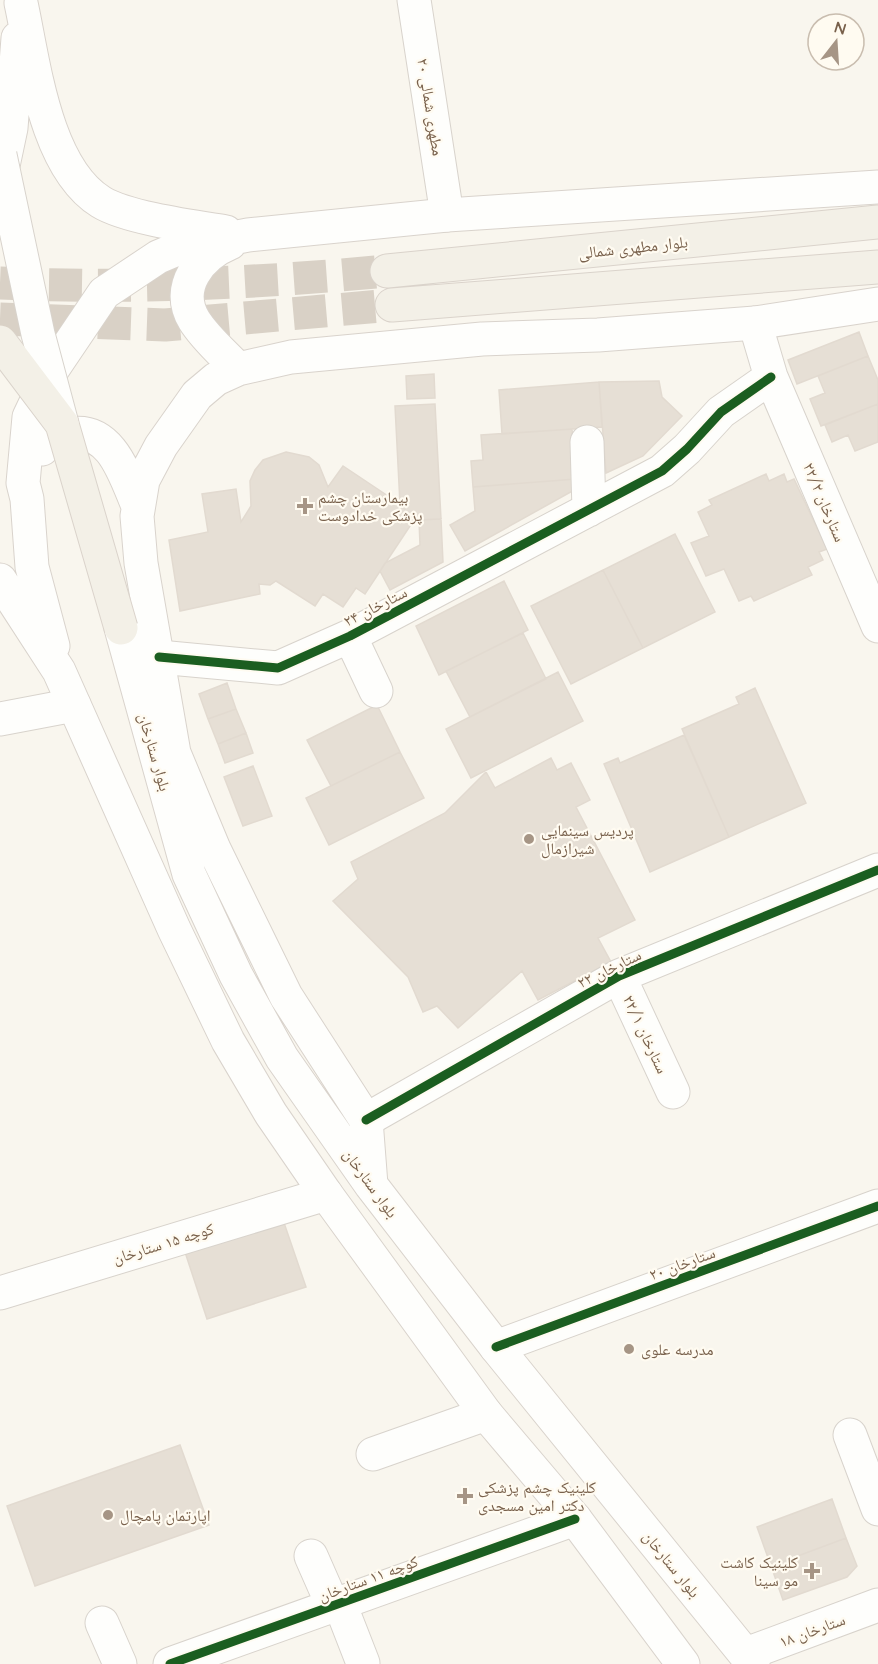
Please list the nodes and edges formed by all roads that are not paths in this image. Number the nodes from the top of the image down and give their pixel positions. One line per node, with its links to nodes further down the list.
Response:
1 (414, 0): 5 (main road, ۲۰ مطهری شمالی)
2 (0, 155): 16 (main road, bridge)
3 (0, 180): 7 (main road)
4 (878, 187): 5 (main road)
5 (447, 215): 7 (main road)
6 (878, 222): 9 (main road, بلوار مطهرى شمالى)
7 (248, 235): 14 (main road); 18 (main road)
8 (878, 267): 11 (main road)
9 (387, 271)
10 (878, 304): 12 (main road)
11 (392, 305)
12 (755, 323): 14 (main road); 15 (main road, ۲۲/۲ ستارخان)
13 (0, 342): 16 (main road, bridge)
14 (238, 369): 19 (main road)
15 (771, 377): 20 (main road, ۲۴ ستارخان); 22 (main road, ۲۲/۲ ستارخان)
16 (62, 424): 33 (main road, بلوار ستارخان, bridge)
17 (586, 442): 20 (main road)
18 (27, 499): 19 (main road); 25 (main road)
19 (138, 506): 24 (main road)
20 (589, 510): 23 (main road, ۲۴ ستارخان)
21 (0, 580): 25 (main road)
22 (878, 626)
23 (350, 636): 24 (main road, ۲۴ ستارخان); 26 (main road)
24 (159, 657): 32 (main road)
25 (59, 671): 27 (main road)
26 (376, 691)
27 (74, 705): 28 (main road); 34 (main road)
28 (0, 719)
29 (878, 870): 30 (main road, ۲۲ ستارخان)
30 (619, 976): 31 (main road, ۲۲/۱ ستارخان); 32 (main road, ۲۲ ستارخان)
31 (673, 1092)
32 (366, 1120): 33 (main road)
33 (371, 1185): 37 (main road, بلوار ستارخان)
34 (326, 1194): 36 (main road, کوچه ۱۵ ستارخان); 38 (main road)
35 (878, 1206): 37 (main road, ۲۰ ستارخان)
36 (0, 1293)
37 (496, 1347): 47 (main road, بلوار ستارخان)
38 (486, 1414): 40 (main road); 42 (main road)
39 (850, 1435): 41 (main road)
40 (373, 1454)
41 (878, 1509)
42 (575, 1519): 44 (main road, کوچه ۱۱ ستارخان); 51 (main road)
43 (310, 1556): 44 (main road)
44 (336, 1605): 48 (main road); 50 (main road, کوچه ۱۱ ستارخان)
45 (878, 1605): 47 (main road, ۱۸ ستارخان)
46 (102, 1623): 49 (main road)
47 (749, 1659)
48 (363, 1663)
49 (120, 1664)
50 (170, 1664)
51 (683, 1664)

